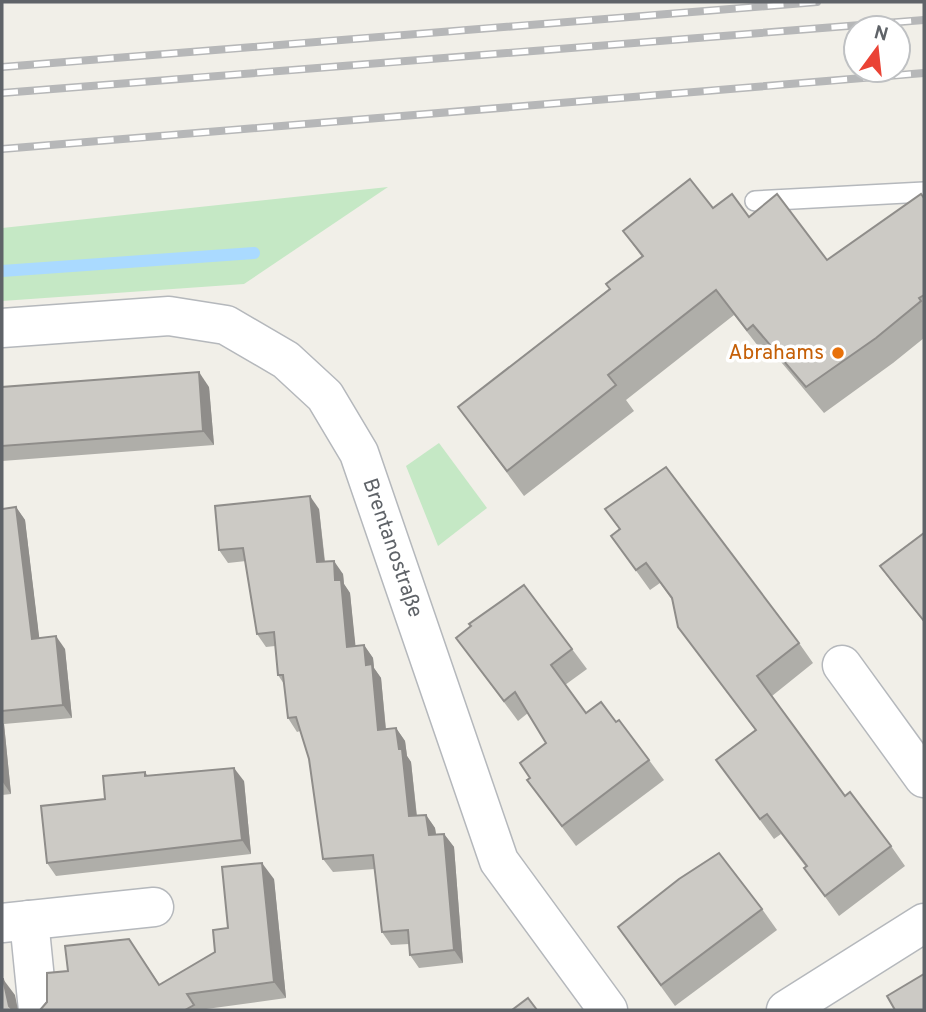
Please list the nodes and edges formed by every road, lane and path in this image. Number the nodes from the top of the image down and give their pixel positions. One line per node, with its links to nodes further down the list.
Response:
1 (924, 192): 2 (lane)
2 (755, 201)
3 (2, 328): 11 (street, Brentanostraße)
4 (842, 665): 5 (street)
5 (924, 778)
6 (154, 907): 7 (street)
7 (15, 921): 10 (street)
8 (924, 923): 9 (street)
9 (833, 998): 12 (street)
10 (38, 1010)
11 (608, 1010)
12 (786, 1010)

